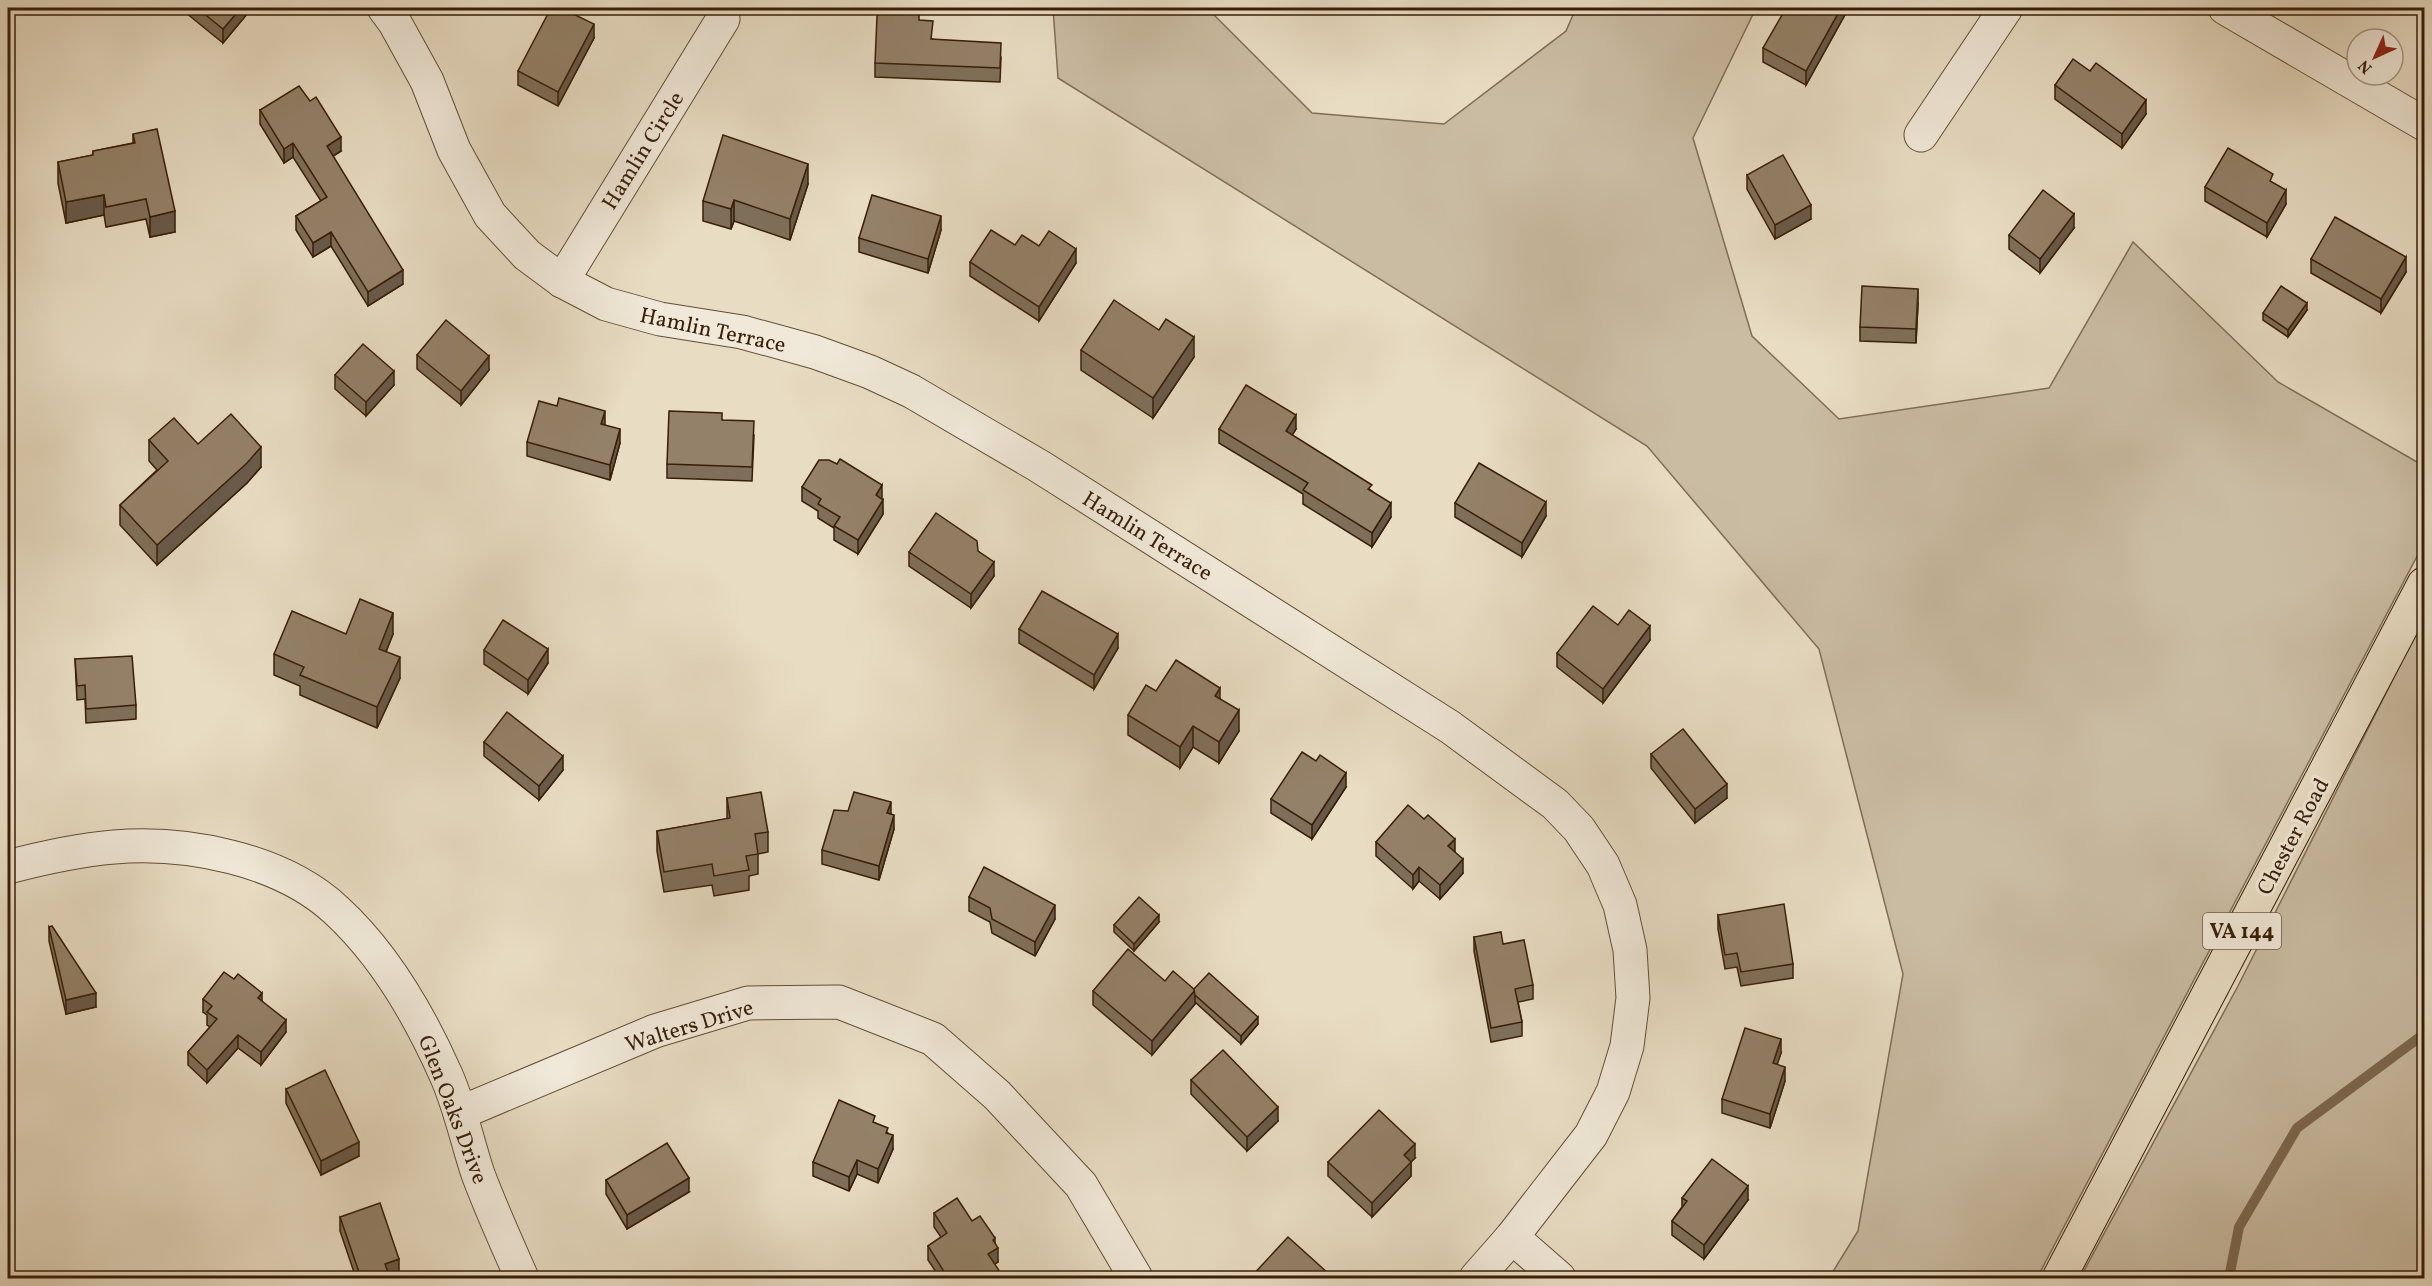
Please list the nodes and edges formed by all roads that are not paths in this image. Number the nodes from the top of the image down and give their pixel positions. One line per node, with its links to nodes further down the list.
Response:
1 (384, 8): 7 (street, Hamlin Terrace)
2 (2006, 8): 6 (street)
3 (2225, 8): 5 (street)
4 (723, 19): 7 (street, Hamlin Circle)
5 (2424, 124)
6 (1921, 135)
7 (562, 281): 11 (street, Hamlin Terrace)
8 (2424, 584): 16 (main road, Chester Road / VA 144)
9 (8, 867): 10 (street, Glen Oaks Drive)
10 (460, 1113): 12 (street, Glen Oaks Drive); 13 (street, Walters Drive)
11 (1512, 1237): 14 (street, Hamlin Terrace); 15 (street)
12 (522, 1278)
13 (1136, 1278)
14 (1476, 1278)
15 (1559, 1278)
16 (2059, 1278)

